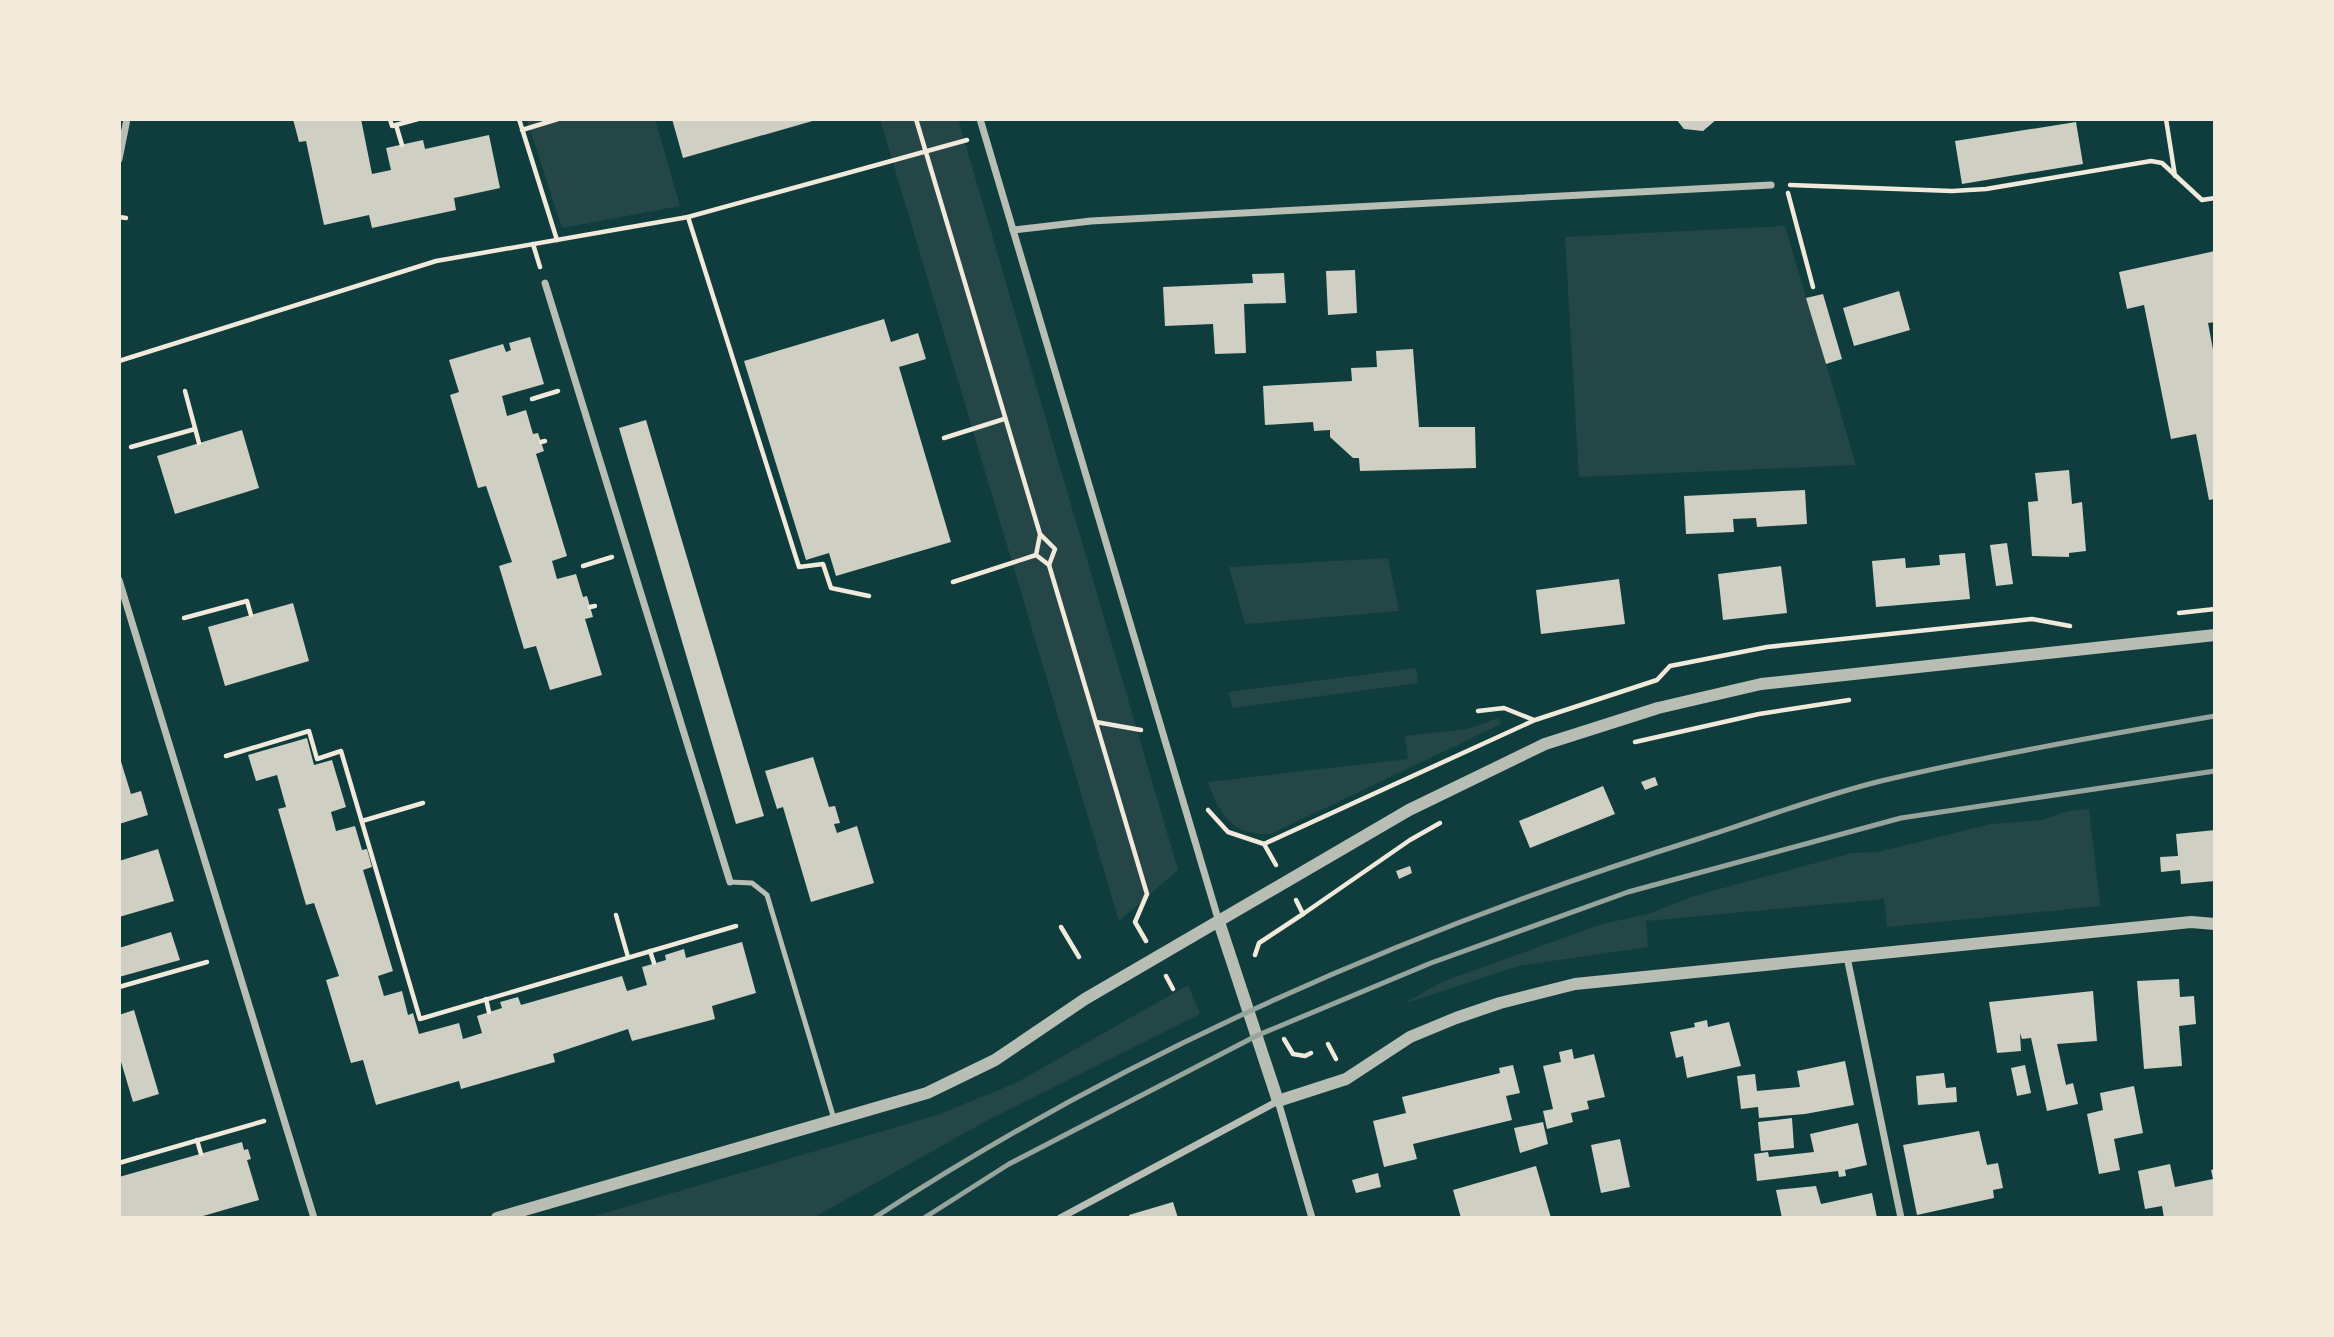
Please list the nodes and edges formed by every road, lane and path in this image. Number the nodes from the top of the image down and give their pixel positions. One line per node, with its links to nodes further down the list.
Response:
1 (127, 119): 14 (street)
2 (390, 119): 9 (path)
3 (418, 119): 9 (path)
4 (519, 119): 10 (path)
5 (558, 119): 10 (path)
6 (916, 119): 13 (path)
7 (980, 119): 11 (street)
8 (2166, 119): 15 (path)
9 (396, 125): 12 (path)
10 (522, 130): 23 (path)
11 (985, 135): 13 (path); 22 (street)
12 (402, 145)
13 (925, 151): 20 (path); 30 (path)
14 (119, 159)
15 (2175, 176): 17 (path); 18 (path)
16 (1771, 185): 17 (path); 22 (street)
17 (1786, 185): 25 (path)
18 (2215, 198)
19 (119, 216): 21 (path)
20 (688, 217): 23 (path); 42 (path)
21 (126, 218)
22 (1013, 230): 48 (street)
23 (557, 240): 26 (path)
24 (545, 283): 27 (street)
25 (1813, 287)
26 (119, 361)
27 (576, 385): 29 (path); 36 (street)
28 (185, 390): 31 (path)
29 (533, 399)
30 (1004, 419): 32 (path); 35 (path)
31 (195, 429): 33 (path); 34 (path)
32 (944, 438)
33 (199, 443)
34 (131, 446)
35 (1040, 534): 37 (path); 38 (path)
36 (628, 553): 39 (path); 56 (street)
37 (1036, 555): 38 (path); 41 (path)
38 (1049, 565): 47 (path)
39 (583, 566)
40 (119, 580): 80 (street)
41 (953, 582)
42 (869, 596)
43 (251, 615): 44 (path)
44 (184, 618)
45 (2215, 635): 57 (street)
46 (1852, 699): 49 (path)
47 (1096, 722): 48 (path); 67 (path)
48 (1163, 734): 60 (street)
49 (1624, 744)
50 (226, 756): 53 (path)
51 (423, 803): 53 (path)
52 (1446, 820): 58 (path)
53 (362, 821): 54 (path)
54 (365, 835): 55 (path); 74 (path)
55 (358, 837)
56 (730, 881): 81 (lane)
57 (1287, 883): 58 (path); 60 (street)
58 (1303, 914): 69 (path)
59 (615, 915): 65 (path)
60 (1219, 922): 67 (street); 79 (street)
61 (2215, 924): 68 (street)
62 (736, 926): 64 (path)
63 (1061, 927): 66 (path)
64 (650, 951): 65 (path); 71 (path)
65 (628, 957): 73 (path)
66 (1079, 957)
67 (1155, 957): 81 (street)
68 (1847, 957): 79 (street); 89 (street)
69 (1256, 960)
70 (207, 962): 72 (path)
71 (654, 963)
72 (119, 987)
73 (486, 999): 74 (path); 76 (path)
74 (415, 1000): 75 (path)
75 (405, 1003)
76 (489, 1012)
77 (1280, 1026): 78 (path)
78 (1311, 1053)
79 (1278, 1101): 87 (street); 88 (street)
80 (283, 1115): 82 (path); 85 (street)
81 (834, 1119): 86 (street)
82 (197, 1140): 83 (path); 84 (path)
83 (201, 1154)
84 (119, 1163)
85 (314, 1218)
86 (497, 1218)
87 (1060, 1218)
88 (1312, 1218)
89 (1901, 1218)

